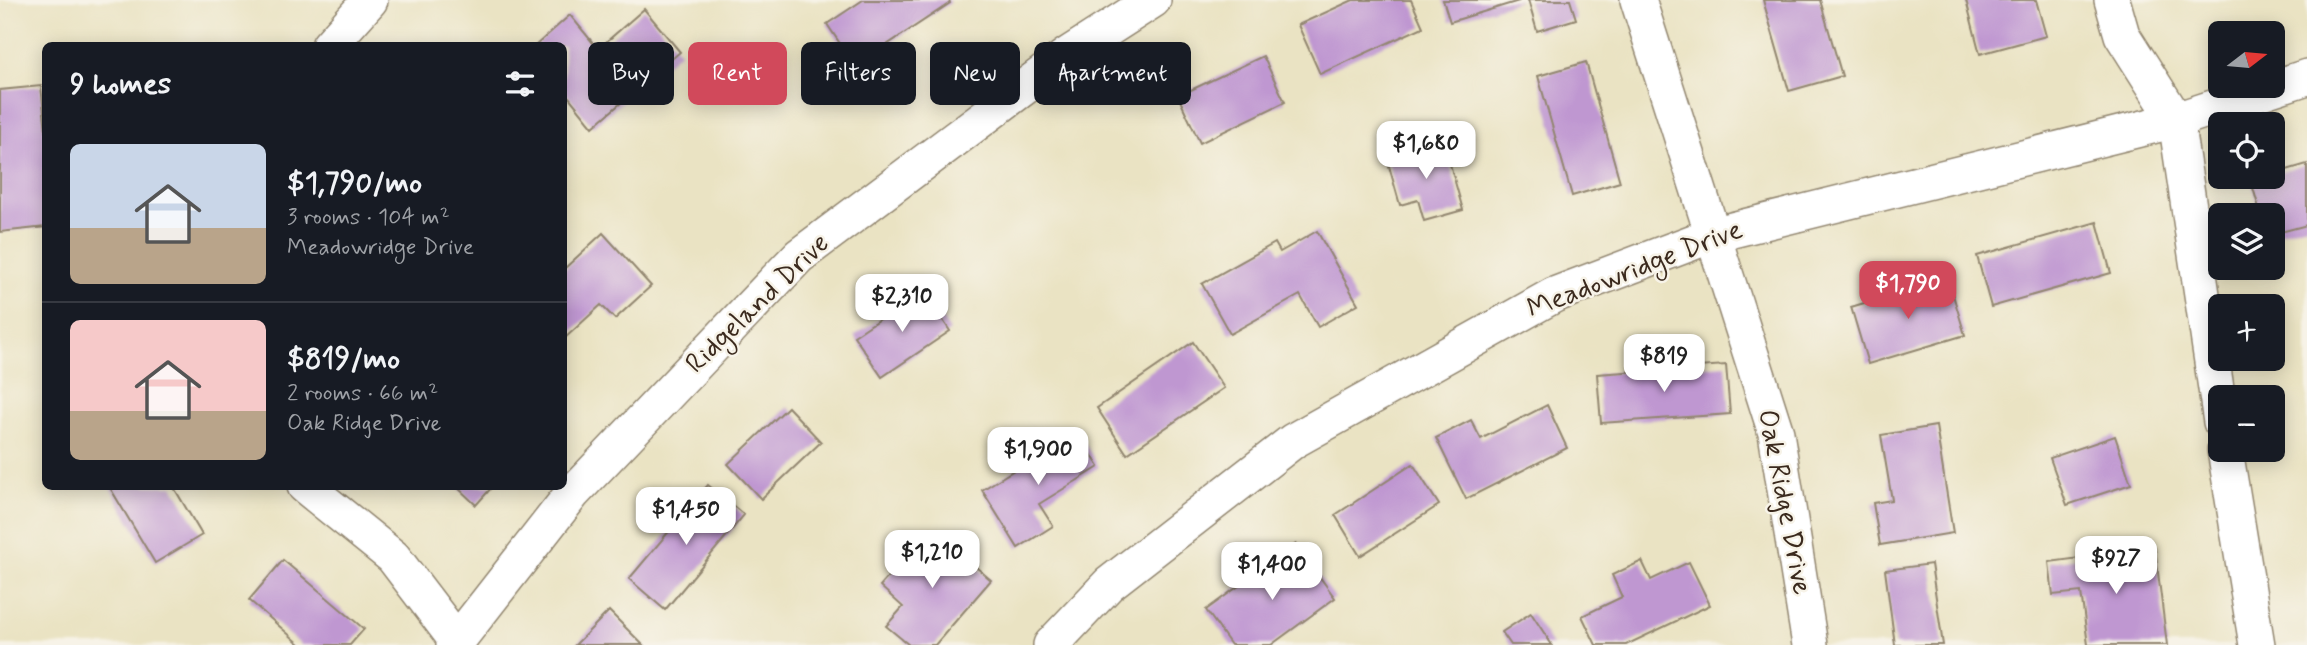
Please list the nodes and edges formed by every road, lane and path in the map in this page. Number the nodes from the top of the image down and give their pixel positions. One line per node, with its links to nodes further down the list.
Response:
1 (370, 0): 5 (street)
2 (1153, 0): 12 (street, Ridgeland Drive)
3 (1638, 0): 8 (street, Oak Ridge Drive)
4 (2112, 0): 7 (street)
5 (333, 42)
6 (2307, 77): 7 (street, Meadowridge Drive)
7 (2176, 120): 8 (street, Meadowridge Drive); 9 (street)
8 (1712, 235): 13 (street, Meadowridge Drive); 14 (street, Oak Ridge Drive)
9 (2215, 385)
10 (2227, 462): 15 (street)
11 (310, 490): 12 (street)
12 (456, 643)
13 (1051, 645)
14 (1810, 645)
15 (2257, 645)

